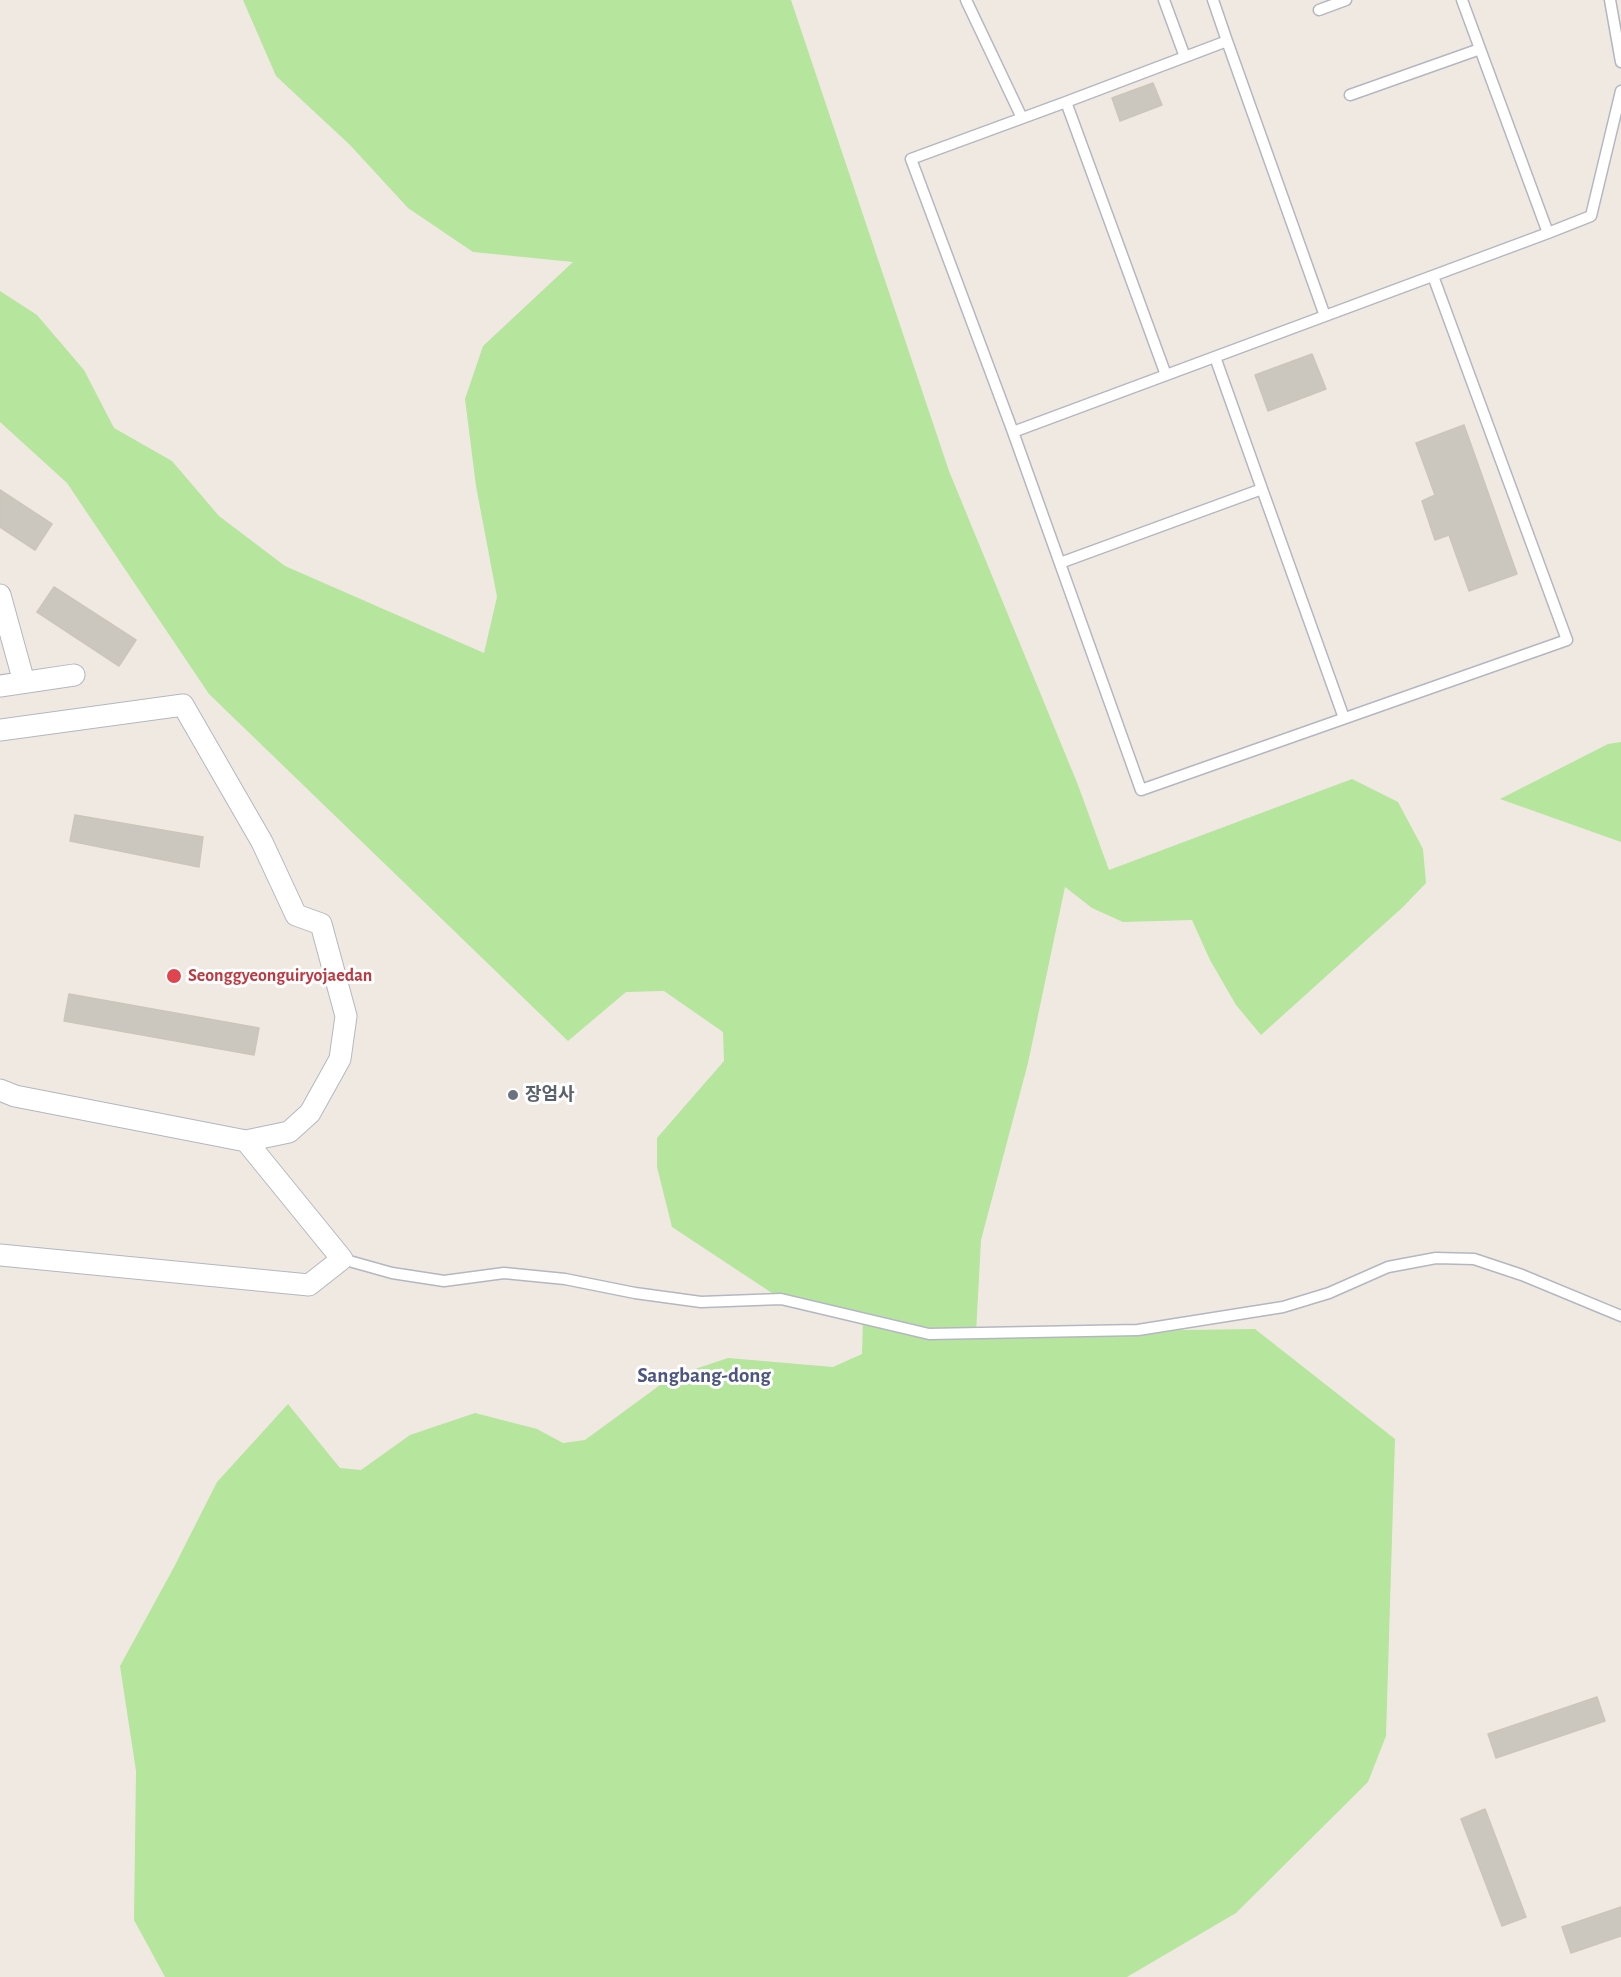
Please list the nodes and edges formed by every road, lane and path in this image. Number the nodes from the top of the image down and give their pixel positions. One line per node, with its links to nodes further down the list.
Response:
1 (966, 0): 15 (lane)
2 (1164, 0): 10 (lane)
3 (1213, 0): 8 (lane)
4 (1346, 0): 7 (lane)
5 (1462, 0): 9 (lane)
6 (1610, 0): 11 (lane)
7 (1319, 10)
8 (1227, 41): 10 (lane); 18 (lane)
9 (1480, 49): 13 (lane); 16 (lane)
10 (1185, 57): 14 (lane)
11 (1621, 62)
12 (1621, 91): 16 (lane)
13 (1350, 95)
14 (1066, 102): 15 (lane); 20 (lane)
15 (1022, 118): 21 (lane)
16 (1548, 233): 17 (lane)
17 (1433, 276): 18 (lane); 28 (lane)
18 (1325, 316): 19 (lane)
19 (1215, 357): 20 (lane); 22 (lane)
20 (1166, 375): 21 (lane)
21 (1013, 432): 23 (lane)
22 (1262, 489): 23 (lane); 28 (lane)
23 (1060, 563): 28 (lane)
24 (0, 596): 26 (street)
25 (74, 675): 26 (street)
26 (24, 682): 27 (street)
27 (0, 686)
28 (1344, 718)
29 (0, 730): 31 (street)
30 (0, 1090): 31 (street)
31 (246, 1141): 33 (street)
32 (0, 1255): 33 (street)
33 (342, 1259): 34 (lane)
34 (1621, 1316)

